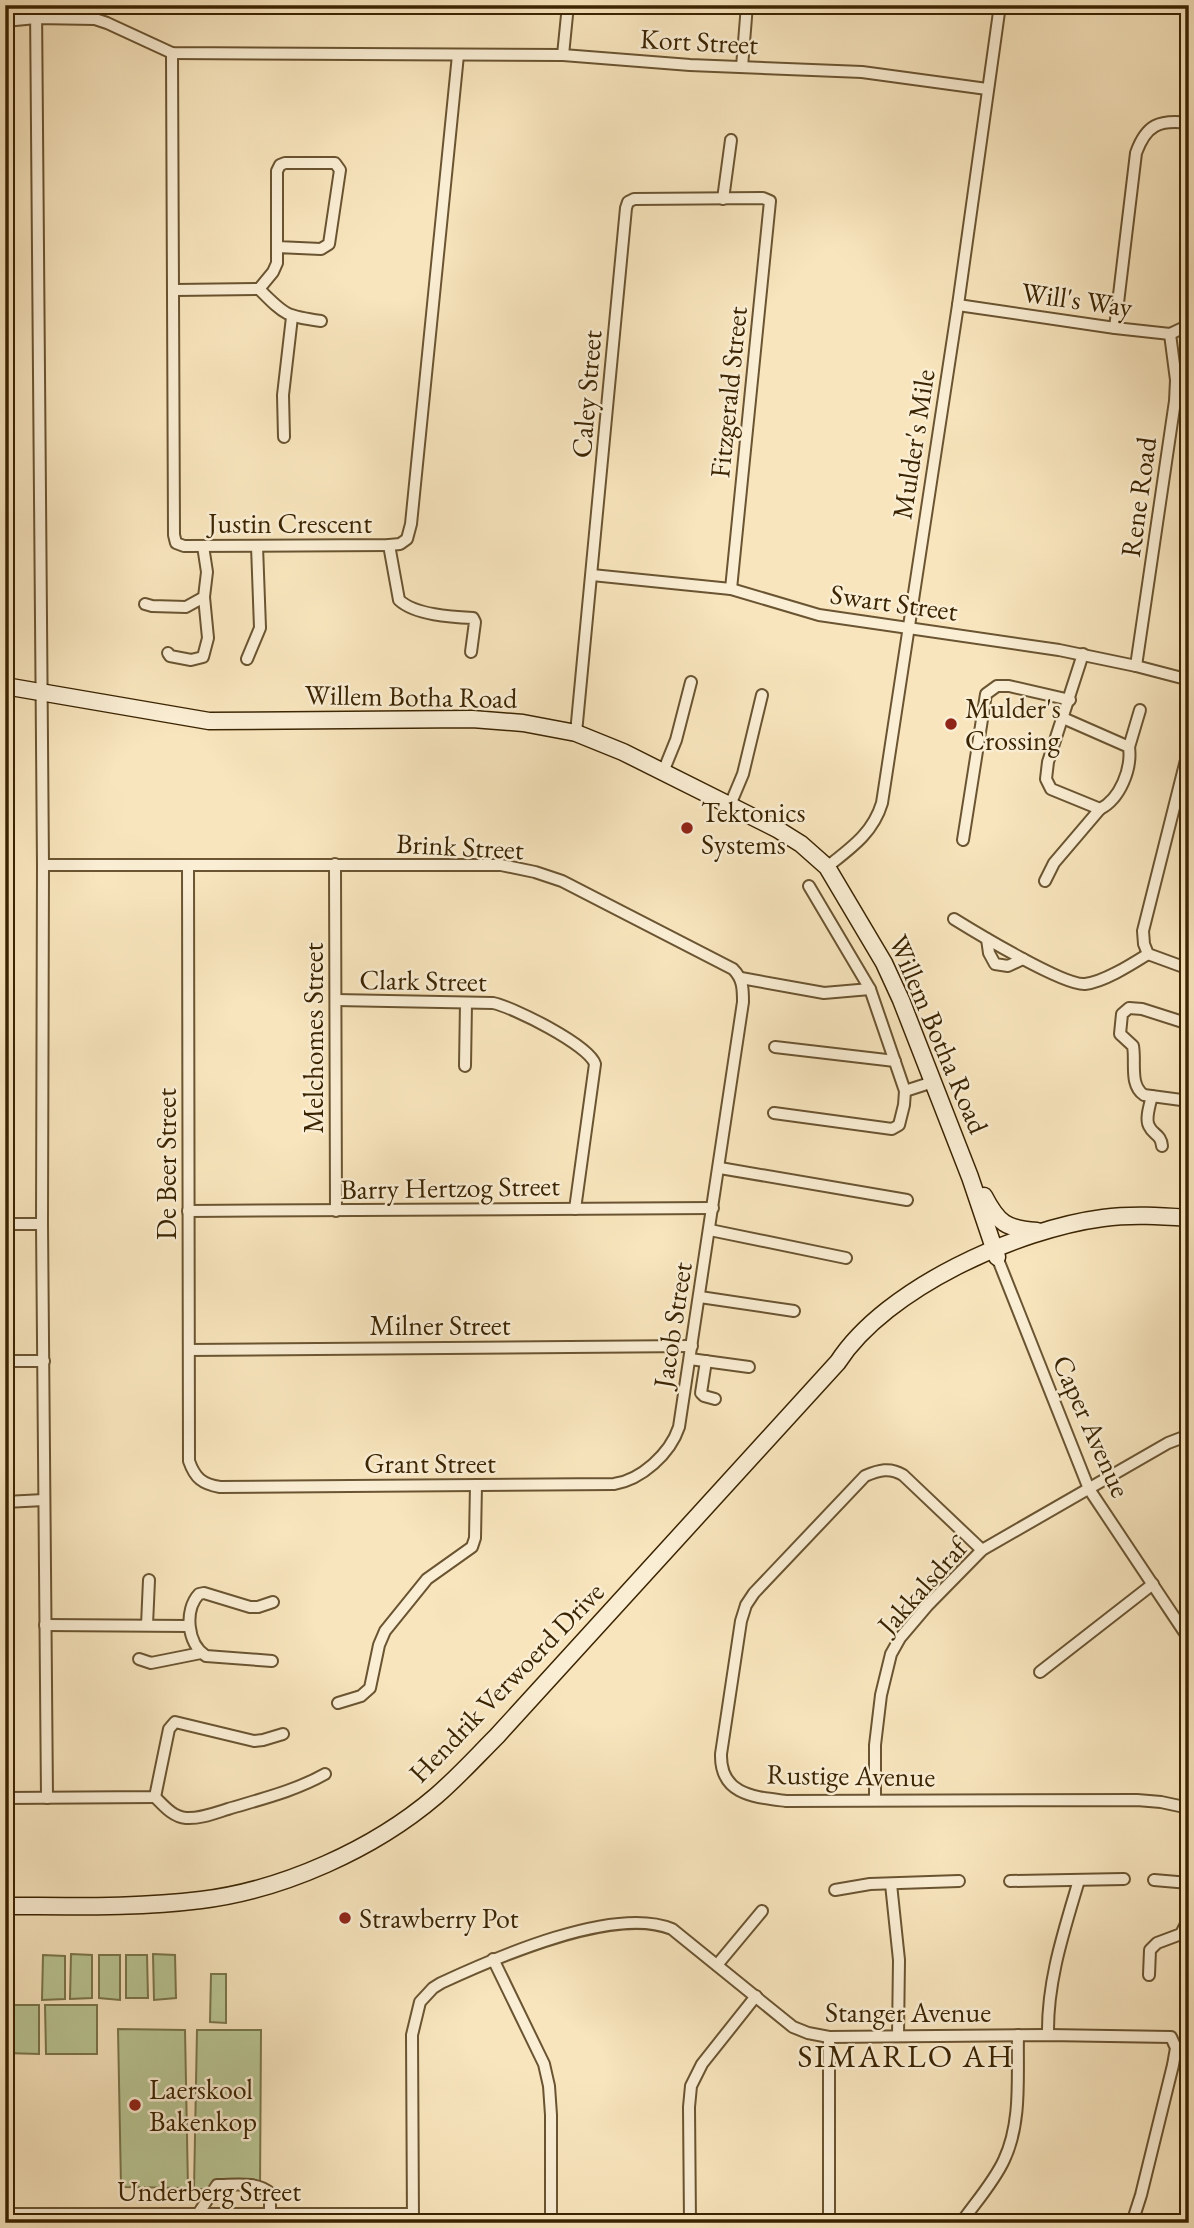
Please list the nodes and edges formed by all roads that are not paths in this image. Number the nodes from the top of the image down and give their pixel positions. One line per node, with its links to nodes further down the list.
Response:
1 (36, 5): 7 (street)
2 (568, 5): 11 (street)
3 (747, 5): 12 (street)
4 (1000, 5): 13 (street, Mulder's Mile)
5 (1160, 5): 6 (street)
6 (1189, 9)
7 (36, 19): 8 (street, Kort Street); 9 (street, Kort Street); 44 (street)
8 (5, 21)
9 (172, 53): 10 (street, Kort Street); 20 (street, Justin Crescent)
10 (458, 55): 11 (street, Kort Street); 28 (street, Justin Crescent)
11 (563, 55): 12 (street, Kort Street)
12 (742, 67): 13 (street, Kort Street)
13 (987, 89): 21 (street, Mulder's Mile)
14 (1189, 124): 25 (street)
15 (731, 140): 16 (street)
16 (723, 199): 17 (street, Caley Street); 31 (street, Caley Street)
17 (770, 199): 32 (street, Fitzgerald Street)
18 (277, 247): 18 (street); 19 (street)
19 (259, 289): 20 (street); 22 (street)
20 (175, 290): 29 (street, Justin Crescent)
21 (958, 305): 25 (street, Will's Way); 35 (street, Mulder's Mile)
22 (292, 317): 23 (street); 27 (street)
23 (321, 321)
24 (1189, 325): 26 (street, Will's Way)
25 (1115, 328): 26 (street, Will's Way)
26 (1170, 334): 40 (street, Rene Road)
27 (284, 437)
28 (389, 545): 30 (street, Justin Crescent); 36 (street)
29 (203, 546): 30 (street, Justin Crescent); 33 (street)
30 (257, 546): 39 (street)
31 (592, 575): 32 (street, Swart Street); 49 (street, Caley Street)
32 (731, 589): 35 (street, Swart Street)
33 (204, 597): 34 (street); 37 (street)
34 (145, 604)
35 (908, 627): 38 (street, Swart Street); 59 (street, Mulder's Mile)
36 (471, 652)
37 (168, 653)
38 (1083, 654): 40 (street, Swart Street); 46 (street)
39 (247, 659)
40 (1136, 666): 42 (street, Swart Street)
41 (691, 682): 52 (street)
42 (1189, 682)
43 (5, 686): 44 (main road, Willem Botha Road)
44 (41, 692): 49 (main road, Willem Botha Road); 57 (street)
45 (762, 695): 53 (street)
46 (1069, 700): 48 (street); 55 (street)
47 (1140, 710): 50 (street)
48 (1063, 718): 50 (street); 54 (street)
49 (576, 733): 52 (main road, Willem Botha Road)
50 (1129, 747): 54 (street)
51 (1189, 748): 64 (street)
52 (663, 772): 53 (main road, Willem Botha Road)
53 (730, 805): 59 (main road, Willem Botha Road)
54 (1100, 809): 60 (street)
55 (963, 840)
56 (335, 864): 58 (street, Brink Street); 67 (street, Brink Street); 69 (street, Melchomes Street)
57 (43, 865): 58 (street, Brink Street); 90 (street)
58 (188, 866): 86 (street, De Beer Street)
59 (827, 867): 75 (main road, Willem Botha Road)
60 (1045, 881)
61 (809, 886): 68 (street)
62 (954, 919): 63 (street)
63 (987, 939): 65 (street); 65 (street)
64 (1149, 954): 65 (street); 66 (street)
65 (1023, 959)
66 (1189, 968)
67 (741, 978): 68 (street); 81 (street)
68 (870, 989): 73 (street)
69 (336, 1000): 70 (street, Clark Street); 87 (street, Melchomes Street)
70 (466, 1003): 74 (street); 85 (street, Clark Street)
71 (1189, 1024): 77 (street)
72 (775, 1047): 73 (street)
73 (895, 1061): 76 (street)
74 (465, 1066)
75 (933, 1082): 76 (street); 82 (main road, Willem Botha Road)
76 (905, 1091): 79 (street)
77 (1152, 1096): 78 (street); 80 (street)
78 (1189, 1101)
79 (774, 1113)
80 (1162, 1146)
81 (720, 1168): 83 (street); 84 (street)
82 (970, 1177): 93 (main road); 94 (main road, Willem Botha Road)
83 (907, 1199)
84 (713, 1208): 85 (street, Barry Hertzog Street); 92 (street, Jacob Street)
85 (575, 1209): 87 (street, Barry Hertzog Street)
86 (188, 1211): 87 (street, Barry Hertzog Street); 99 (street, De Beer Street)
87 (336, 1211)
88 (1189, 1218): 93 (main road, Hendrik Verwoerd Drive)
89 (5, 1224): 90 (street)
90 (42, 1224): 102 (street)
91 (1189, 1227): 94 (main road, Hendrik Verwoerd Drive)
92 (710, 1230): 95 (street); 96 (street, Jacob Street)
93 (1047, 1231): 94 (main road, Hendrik Verwoerd Drive)
94 (995, 1253): 110 (street, Caper Avenue); 141 (main road, Hendrik Verwoerd Drive)
95 (846, 1258)
96 (700, 1297): 97 (street); 98 (street, Jacob Street)
97 (794, 1311)
98 (692, 1346): 99 (street, Milner Street); 100 (street, Jacob Street)
99 (189, 1350): 108 (street, De Beer Street)
100 (690, 1359): 103 (street); 107 (street, Jacob Street)
101 (5, 1361): 102 (street)
102 (44, 1361): 111 (street)
103 (706, 1361): 104 (street); 105 (street)
104 (749, 1367)
105 (715, 1399)
106 (1189, 1435): 110 (street, Jakkalsdraf)
107 (670, 1446): 109 (street, Grant Street)
108 (189, 1461): 109 (street, Grant Street)
109 (476, 1485): 125 (street)
110 (1089, 1489): 113 (street, Jakkalsdraf); 115 (street, Caper Avenue)
111 (44, 1500): 112 (street); 117 (street)
112 (5, 1502)
113 (982, 1550): 131 (street, Jakkalsdraf); 131 (street, Rustige Avenue)
114 (149, 1580): 118 (street)
115 (1153, 1584): 120 (street, Caper Avenue); 124 (street)
116 (273, 1602): 119 (street)
117 (45, 1625): 118 (street); 128 (street)
118 (147, 1625): 119 (street)
119 (188, 1626): 121 (street)
120 (1189, 1639)
121 (201, 1653): 122 (street); 123 (street)
122 (139, 1659)
123 (272, 1661)
124 (1040, 1672)
125 (338, 1703)
126 (283, 1734): 129 (street)
127 (325, 1774): 129 (street)
128 (47, 1797): 129 (street); 130 (street)
129 (156, 1797)
130 (5, 1798)
131 (875, 1800): 132 (street, Rustige Avenue)
132 (1189, 1808)
133 (1124, 1879): 134 (street)
134 (1079, 1880): 137 (street); 149 (street)
135 (1154, 1880): 138 (street)
136 (959, 1881): 139 (street)
137 (1010, 1881)
138 (1189, 1883)
139 (891, 1884): 140 (street); 150 (street)
140 (835, 1890)
141 (5, 1906)
142 (762, 1911): 145 (street)
143 (1189, 1918): 146 (street)
144 (493, 1959): 145 (street, Stanger Avenue); 155 (street, Stanger Avenue); 156 (street)
145 (717, 1965): 147 (street, Stanger Avenue)
146 (1149, 1975)
147 (756, 1996): 151 (street, Stanger Avenue); 157 (street)
148 (1018, 2035): 149 (street, Stanger Avenue); 150 (street, Stanger Avenue); 159 (street)
149 (1048, 2035): 160 (street, Stanger Avenue)
150 (898, 2036): 151 (street, Stanger Avenue)
151 (829, 2037): 158 (street)
152 (5, 2214): 153 (street, Underberg Street)
153 (198, 2214): 154 (street, Underberg Street); 154 (street)
154 (266, 2217): 155 (street, Underberg Street)
155 (412, 2218)
156 (551, 2223)
157 (690, 2223)
158 (829, 2223)
159 (961, 2223)
160 (1132, 2223)

